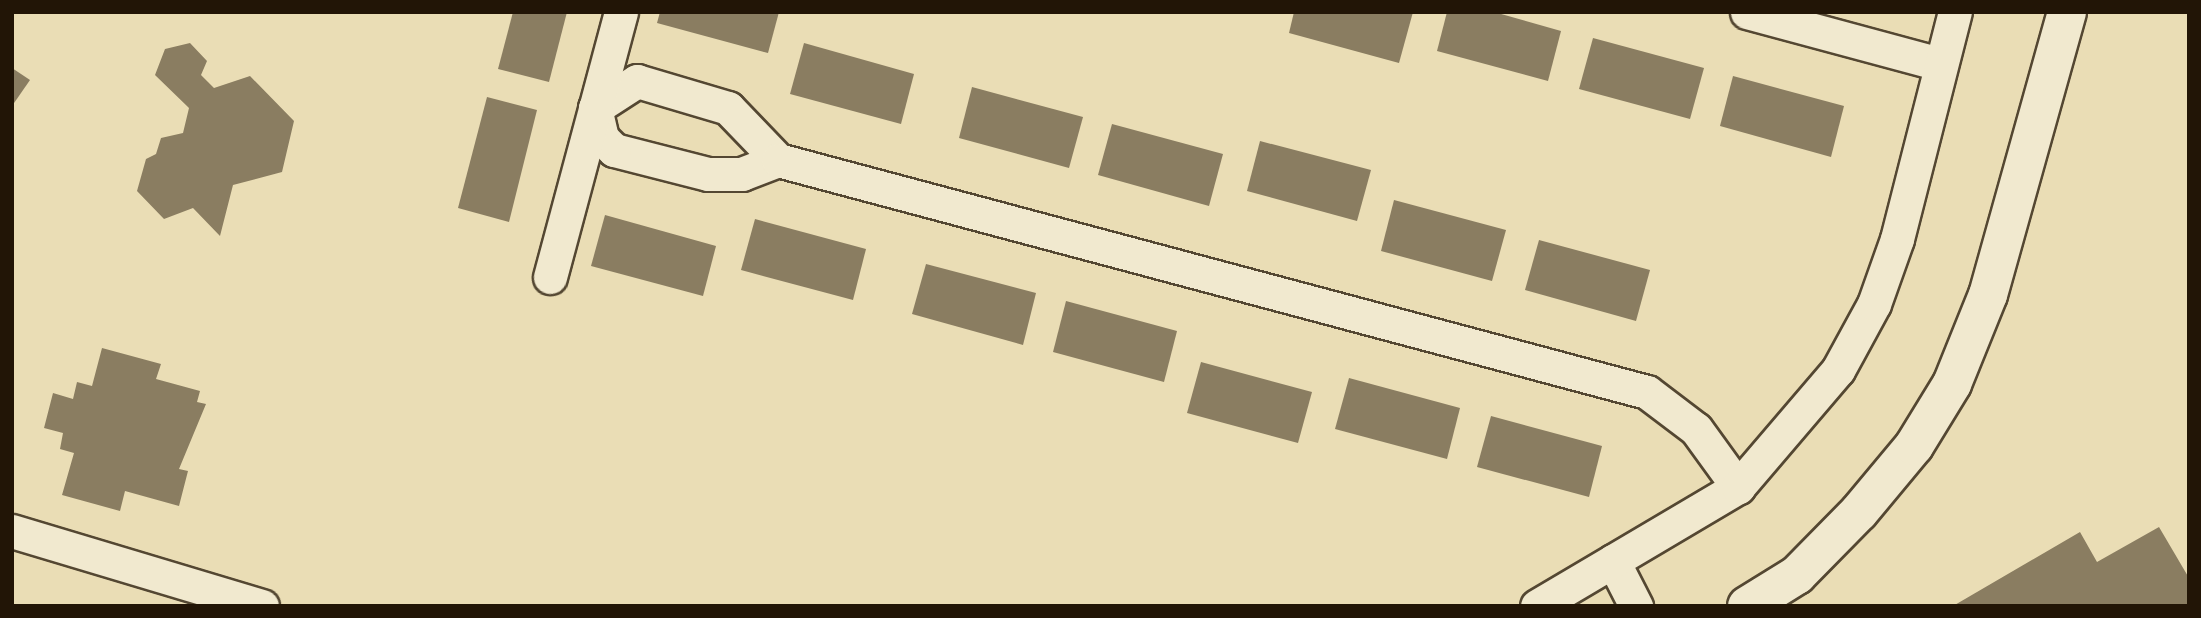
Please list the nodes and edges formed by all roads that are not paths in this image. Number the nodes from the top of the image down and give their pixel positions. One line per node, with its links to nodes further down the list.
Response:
1 (621, 12): 6 (street)
2 (1747, 12): 5 (street)
3 (1955, 12): 5 (street)
4 (2067, 12): 15 (main road)
5 (1940, 64): 9 (street)
6 (595, 108): 7 (street); 7 (street); 8 (street)
7 (778, 160): 9 (street)
8 (550, 277)
9 (1738, 487): 11 (street)
10 (12, 531): 12 (street)
11 (1613, 561): 13 (street); 14 (street)
12 (262, 606)
13 (1537, 606)
14 (1636, 606)
15 (1747, 606)

